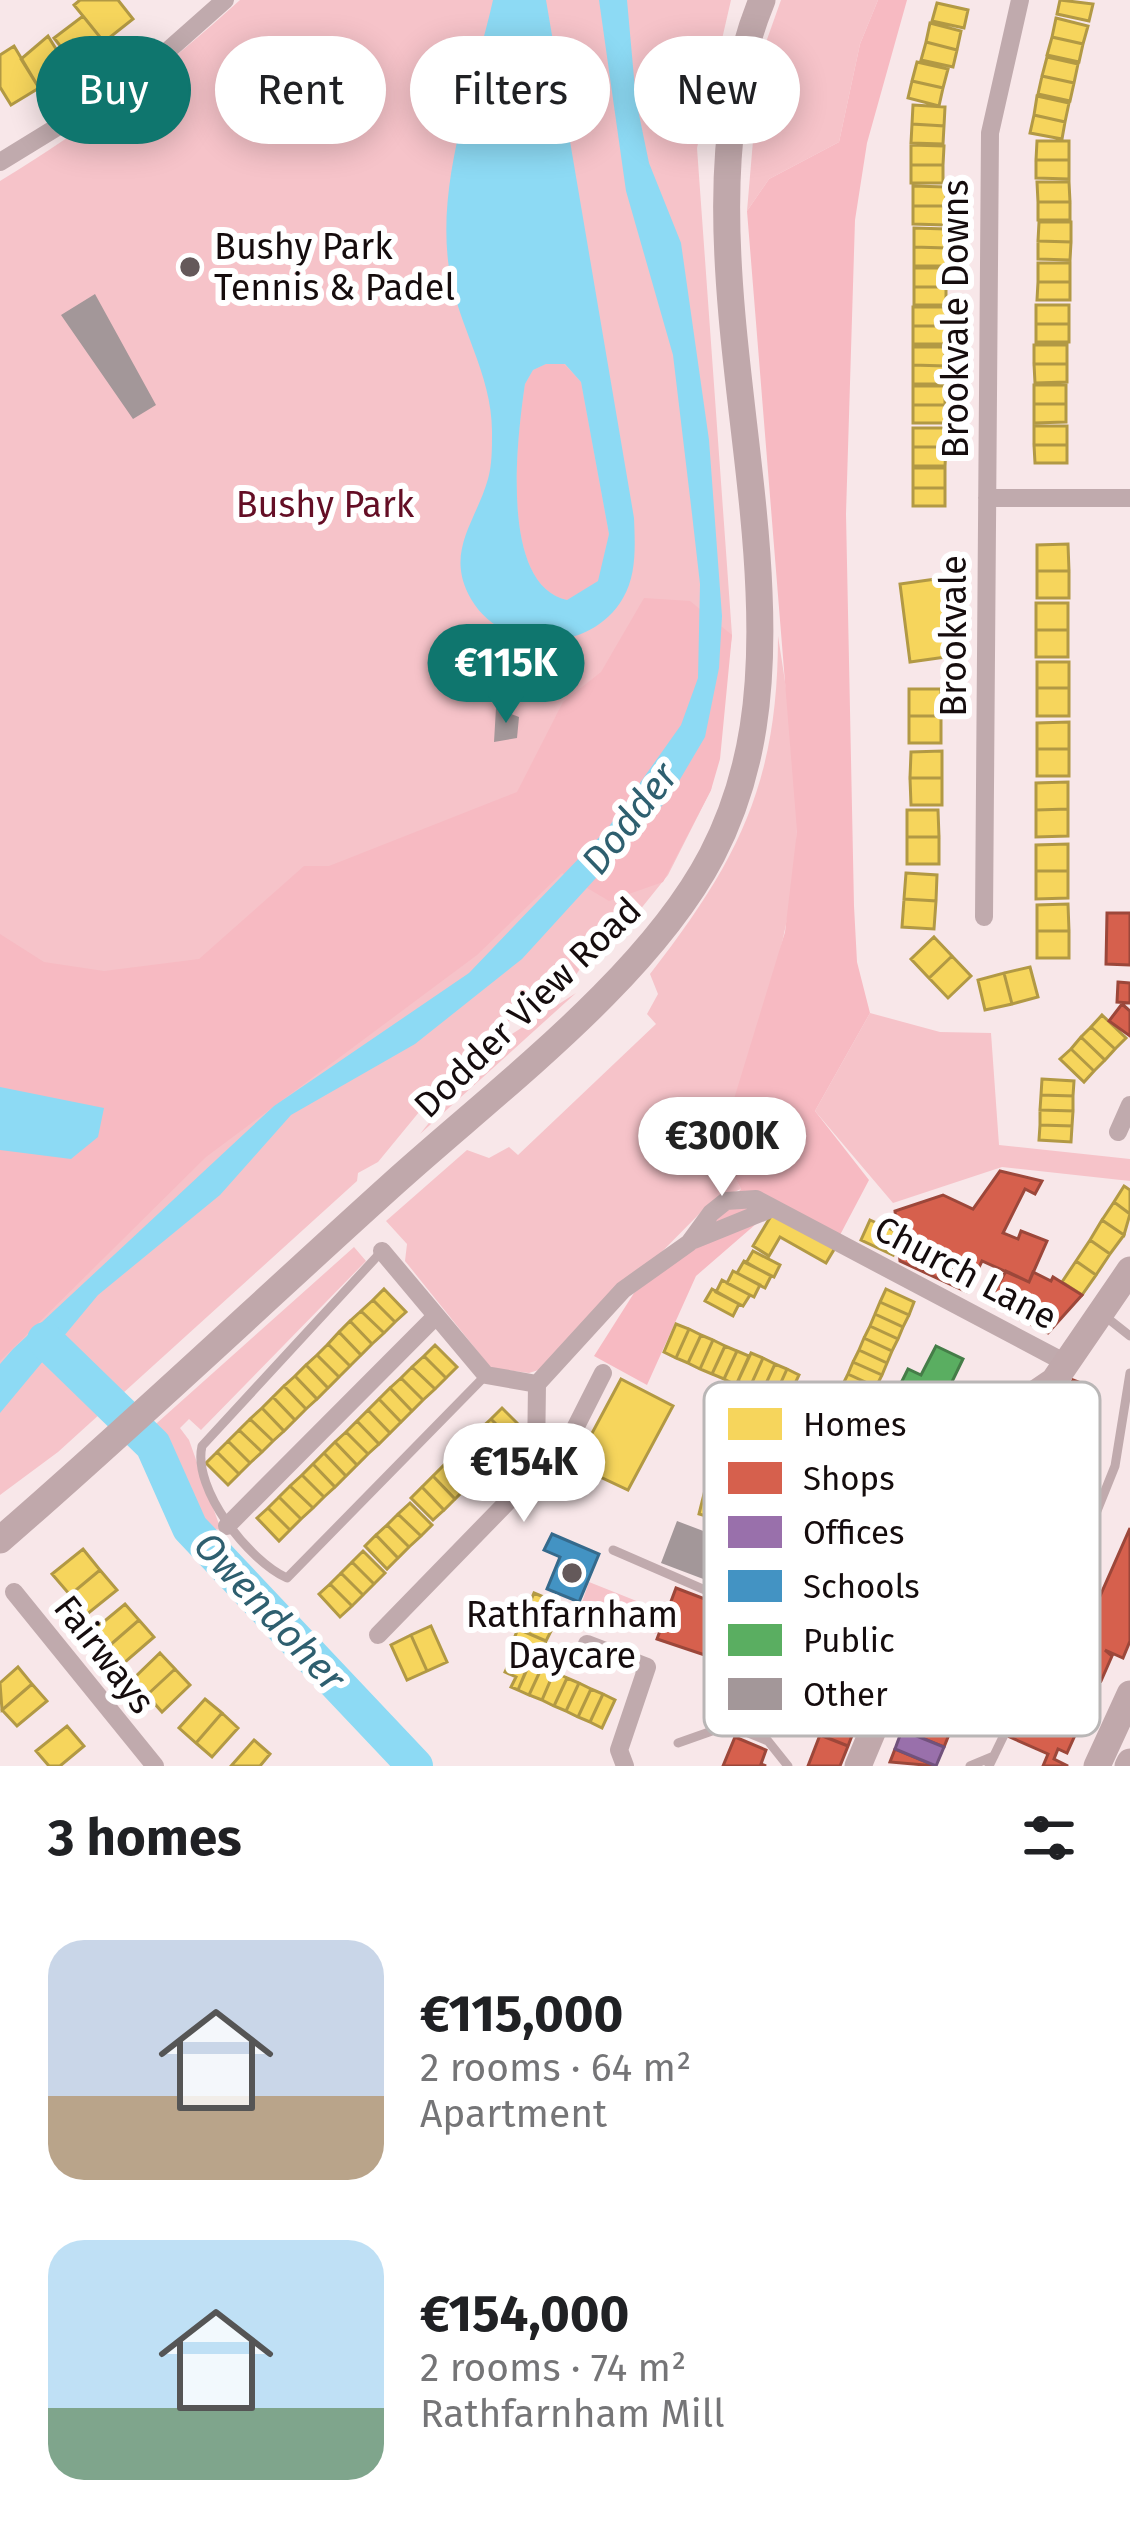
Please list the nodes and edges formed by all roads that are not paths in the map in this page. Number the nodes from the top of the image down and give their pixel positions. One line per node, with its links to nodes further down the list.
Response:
1 (225, 0): 4 (street)
2 (762, 0): 24 (main road, Dodder View Road)
3 (1020, 0): 5 (street, Brookvale Downs)
4 (0, 162)
5 (987, 498): 6 (street); 7 (street, Brookvale)
6 (1130, 498)
7 (984, 917)
8 (1130, 1105): 9 (street)
9 (1118, 1132)
10 (382, 1251): 13 (street); 23 (lane)
11 (1130, 1270): 12 (main road)
12 (1099, 1312): 14 (lane); 15 (main road)
13 (434, 1318): 18 (street); 23 (street)
14 (1130, 1336)
15 (1064, 1362): 19 (main road); 20 (street, Church Lane)
16 (603, 1373): 21 (street)
17 (1130, 1373): 22 (lane)
18 (486, 1375): 20 (street); 23 (lane)
19 (1053, 1382)
20 (537, 1384): 21 (street)
21 (536, 1460): 28 (street)
22 (1100, 1501)
23 (227, 1526)
24 (0, 1540)
25 (613, 1550): 26 (lane)
26 (704, 1590)
27 (14, 1592): 36 (street, Fairways)
28 (378, 1635)
29 (587, 1644): 37 (street)
30 (1130, 1694): 41 (main road)
31 (704, 1734): 34 (lane)
32 (756, 1736): 38 (lane)
33 (870, 1736): 39 (main road)
34 (678, 1743)
35 (992, 1761): 40 (lane)
36 (144, 1763)
37 (625, 1766)
38 (788, 1766)
39 (858, 1766)
40 (970, 1766)
41 (1097, 1766)

